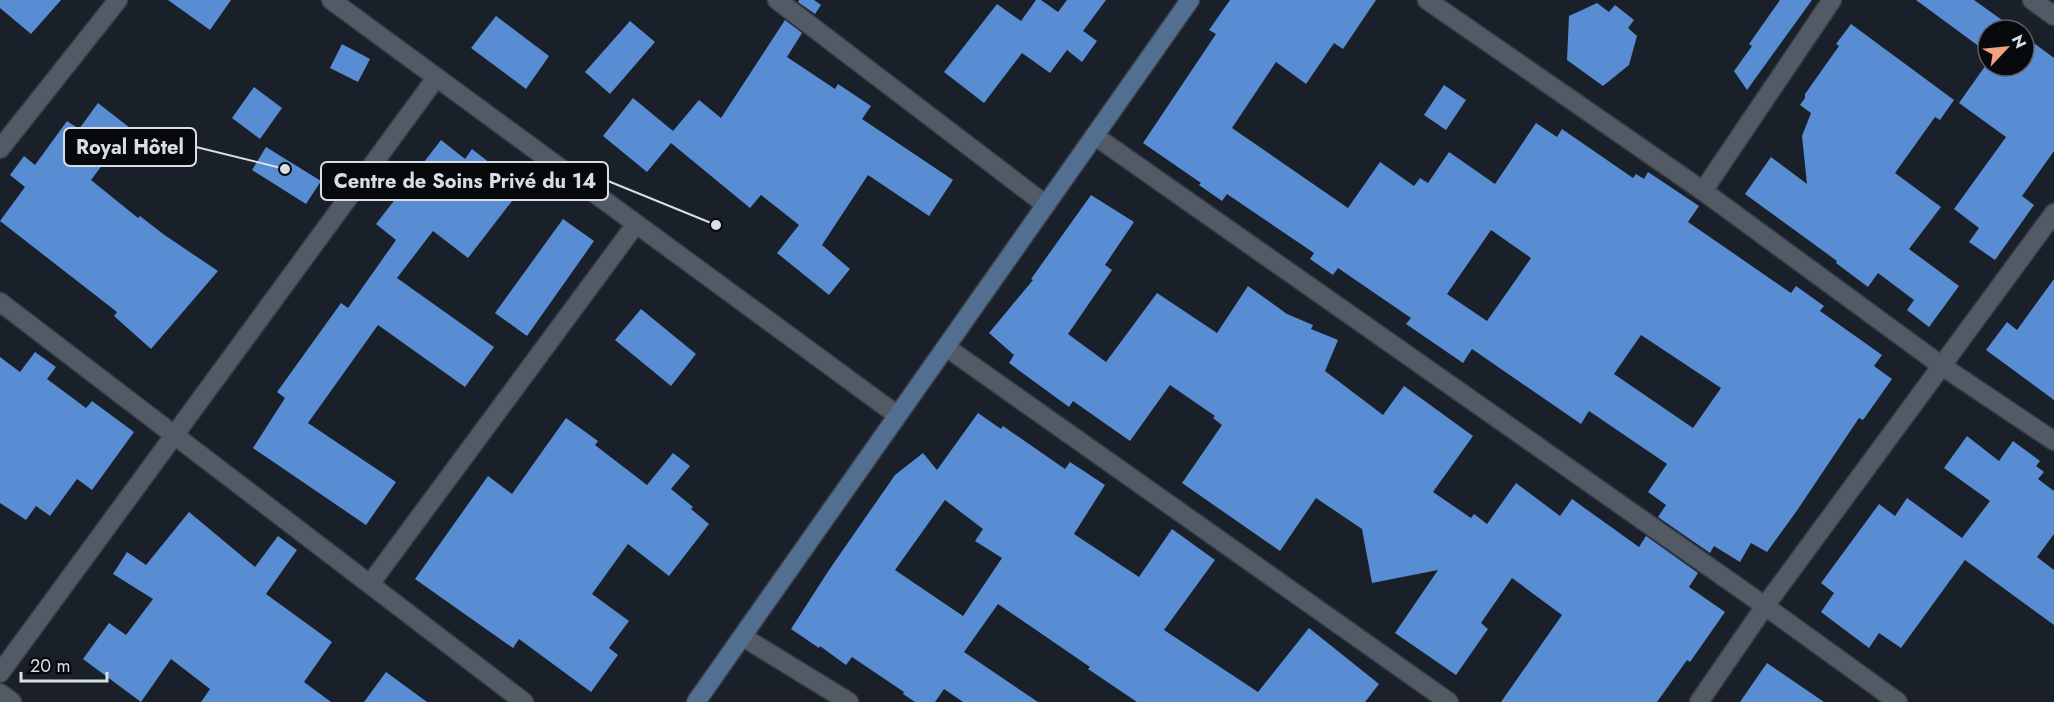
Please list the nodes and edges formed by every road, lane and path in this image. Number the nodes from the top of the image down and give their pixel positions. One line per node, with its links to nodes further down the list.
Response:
1 (118, 0): 11 (street)
2 (331, 0): 9 (street)
3 (777, 0): 13 (street)
4 (1190, 0): 10 (main road)
5 (1427, 0): 12 (street)
6 (1832, 0): 12 (street)
7 (2032, 0): 8 (street)
8 (2054, 16)
9 (436, 78): 15 (street); 20 (street)
10 (1095, 136): 13 (main road); 23 (street)
11 (0, 149)
12 (1703, 191): 18 (street)
13 (1046, 205): 17 (main road)
14 (2054, 213): 18 (street)
15 (636, 224): 19 (street); 22 (street)
16 (0, 302): 20 (street)
17 (946, 347): 19 (main road); 31 (street)
18 (1942, 366): 21 (street); 23 (street)
19 (897, 415): 24 (main road)
20 (176, 436): 22 (street); 25 (street)
21 (2054, 441)
22 (370, 584): 28 (street)
23 (1766, 606): 32 (street); 33 (street)
24 (743, 637): 29 (main road); 30 (street)
25 (0, 673)
26 (0, 693): 27 (street)
27 (12, 702)
28 (525, 702)
29 (696, 702)
30 (849, 702)
31 (1449, 702)
32 (1700, 702)
33 (1898, 702)

